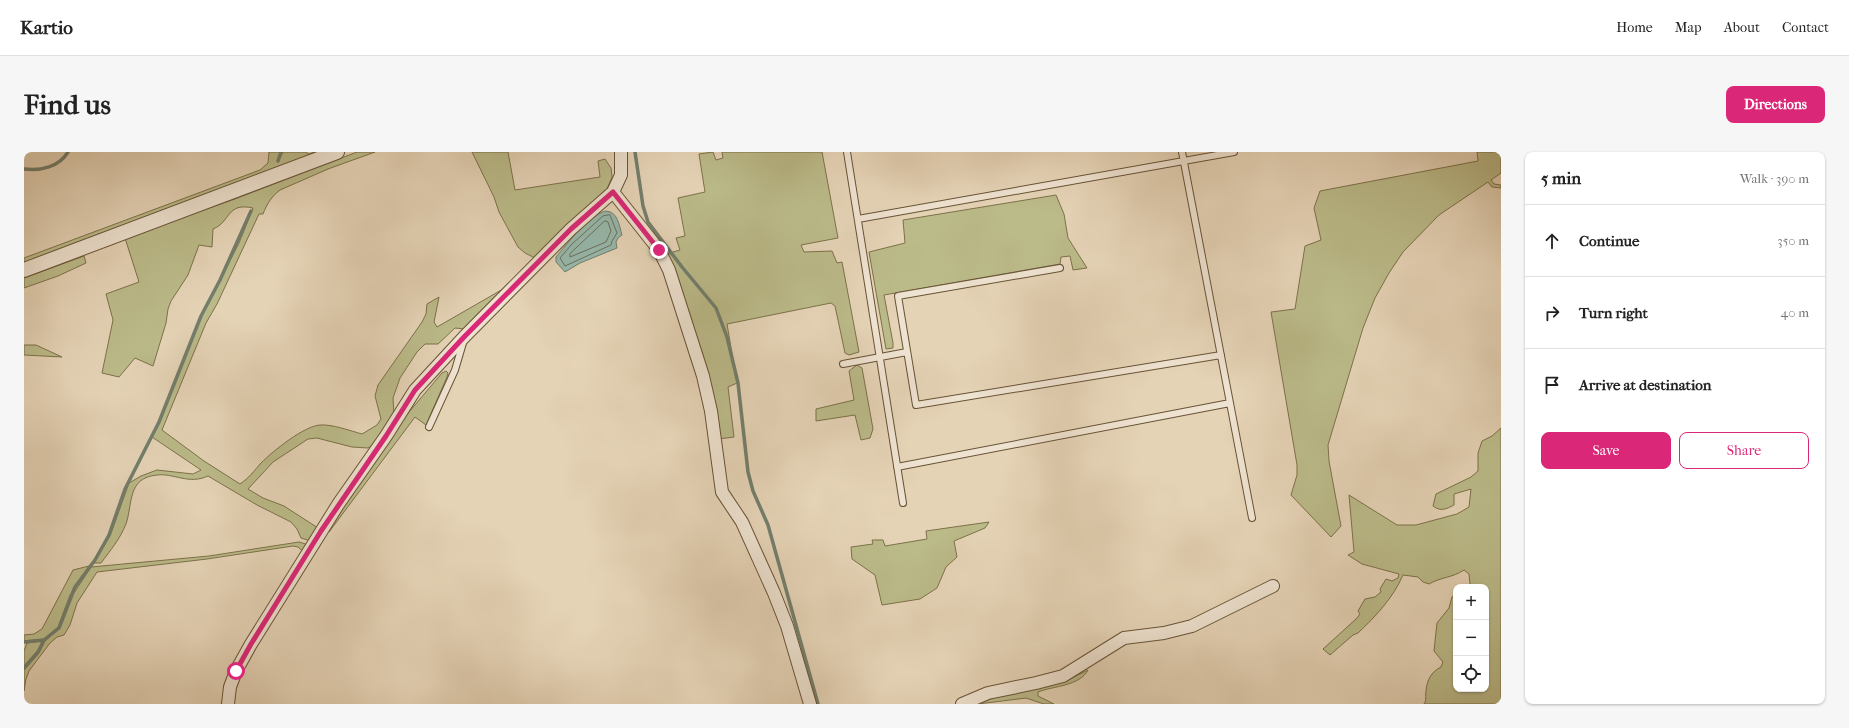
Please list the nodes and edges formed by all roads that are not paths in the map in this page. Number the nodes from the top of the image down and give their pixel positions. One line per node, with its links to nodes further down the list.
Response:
1 (337, 152): 10 (street)
2 (621, 152): 7 (street)
3 (847, 152): 8 (lane)
4 (1182, 152): 6 (lane)
5 (1234, 152): 6 (lane)
6 (1184, 161): 8 (lane); 13 (lane)
7 (613, 192): 11 (street); 23 (street)
8 (858, 219): 14 (lane)
9 (1060, 268): 12 (lane)
10 (24, 270)
11 (464, 337): 17 (lane); 22 (street)
12 (908, 352): 13 (lane); 14 (lane)
13 (1221, 356): 16 (lane)
14 (879, 357): 15 (lane); 18 (lane)
15 (843, 364)
16 (1230, 403): 18 (lane); 20 (lane)
17 (429, 427)
18 (897, 466): 19 (lane)
19 (903, 503)
20 (1252, 518)
21 (1273, 586): 24 (street)
22 (228, 704)
23 (810, 704)
24 (962, 704)

